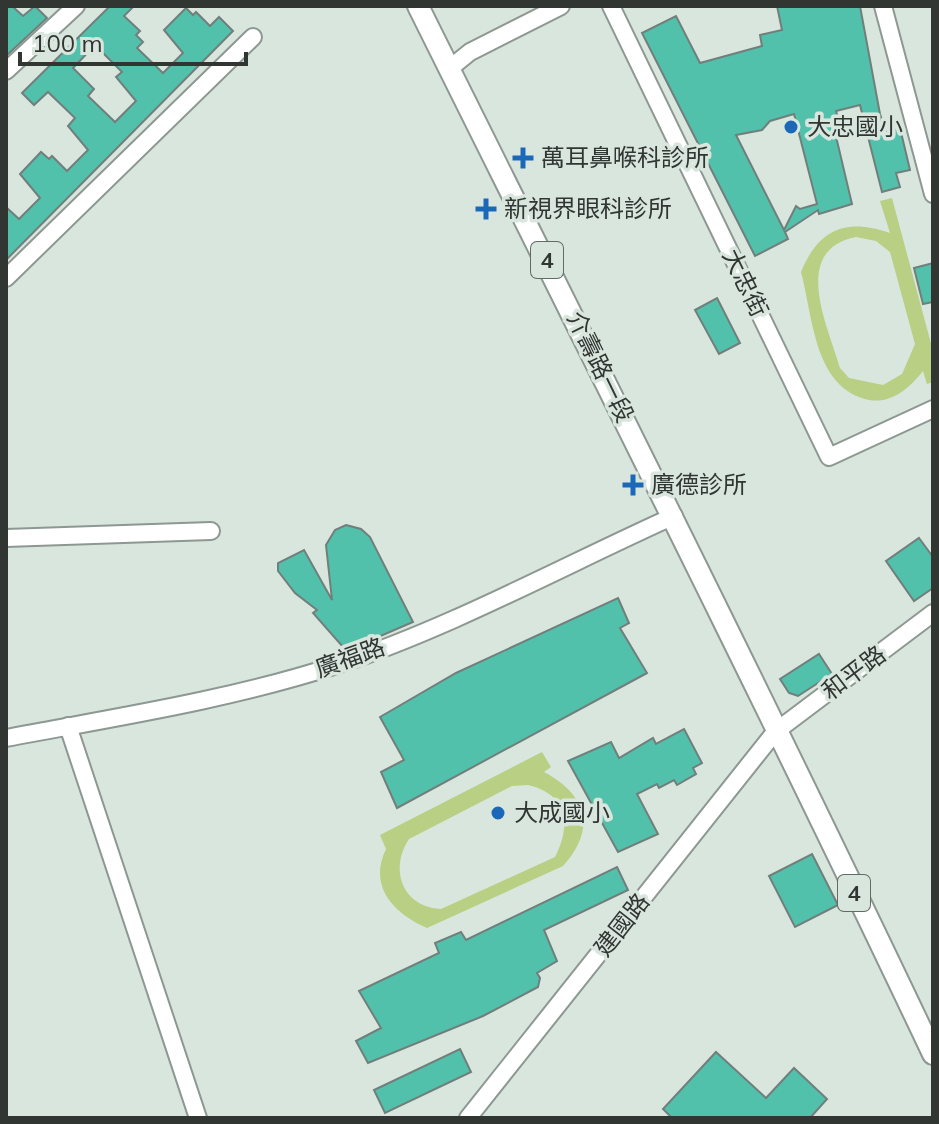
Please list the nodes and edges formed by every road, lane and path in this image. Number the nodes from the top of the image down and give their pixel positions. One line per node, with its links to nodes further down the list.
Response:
1 (76, 6): 8 (street)
2 (418, 6): 7 (main road, 介壽路一段 / 4)
3 (561, 6): 7 (street)
4 (611, 6): 11 (street, 大忠街)
5 (883, 6): 9 (street)
6 (253, 37): 10 (street)
7 (449, 69): 12 (main road, 介壽路一段 / 4)
8 (6, 71)
9 (933, 194)
10 (6, 278)
11 (933, 409)
12 (674, 516): 16 (street, 廣福路); 17 (main road, 介壽路一段 / 4)
13 (211, 531): 14 (street)
14 (6, 538)
15 (933, 613): 17 (street, 和平路)
16 (68, 726): 18 (street, 廣福路); 20 (street)
17 (775, 732): 19 (main road, 4); 21 (street, 建國路)
18 (6, 738)
19 (933, 1054)
20 (198, 1118)
21 (468, 1118)

